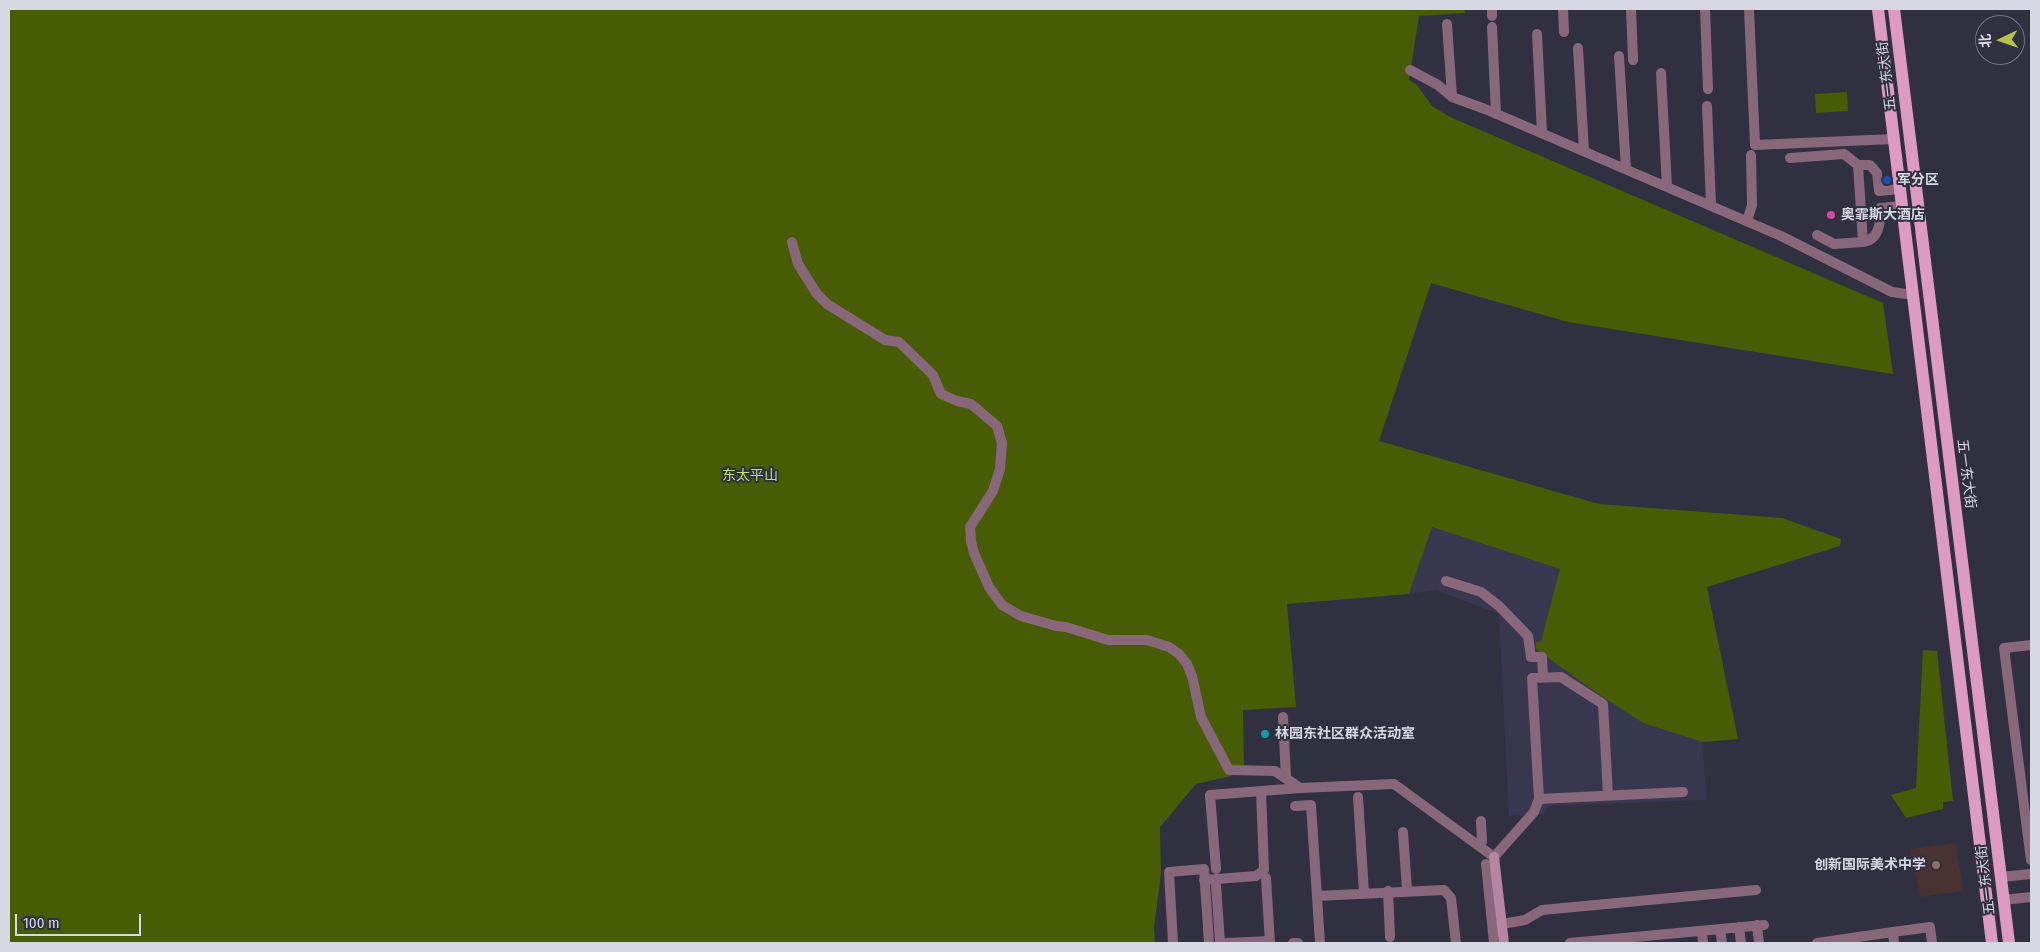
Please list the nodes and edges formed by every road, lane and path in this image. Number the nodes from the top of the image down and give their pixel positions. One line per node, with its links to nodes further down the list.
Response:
1 (1563, 9): 9 (street)
2 (1631, 9): 13 (street)
3 (1704, 9): 18 (street)
4 (1749, 9): 23 (street)
5 (1878, 9): 17 (main road, 五一东大街)
6 (1894, 9): 15 (main road, 五一东大街)
7 (1447, 24): 19 (street)
8 (1492, 27): 21 (street)
9 (1564, 32)
10 (1537, 34): 22 (street)
11 (1578, 48): 24 (street)
12 (1619, 56): 28 (street)
13 (1633, 60)
14 (1410, 70): 19 (street)
15 (1902, 72): 17 (main road); 37 (main road, 五一东大街)
16 (1661, 73): 29 (street)
17 (1886, 73): 23 (main road, 五一东大街)
18 (1708, 89)
19 (1452, 97): 21 (street)
20 (1707, 106): 31 (street)
21 (1496, 114): 22 (street)
22 (1542, 133): 24 (street)
23 (1894, 139): 30 (main road, 五一东大街)
24 (1584, 151): 28 (street)
25 (1751, 155): 33 (street)
26 (1790, 158): 27 (street)
27 (1858, 165): 30 (street); 36 (street)
28 (1626, 169): 29 (street)
29 (1668, 187): 31 (street)
30 (1900, 190): 32 (main road, 五一东大街)
31 (1710, 205): 33 (street)
32 (1902, 206): 36 (street); 38 (main road, 五一东大街)
33 (1747, 221): 38 (street)
34 (1817, 235): 36 (street)
35 (792, 242): 43 (street)
36 (1862, 242)
37 (1929, 293): 38 (main road); 58 (main road, 五一东大街)
38 (1913, 295): 97 (main road, 五一东大街)
39 (1446, 581): 41 (street)
40 (2031, 645): 55 (street)
41 (1543, 677): 47 (street); 49 (street)
42 (1283, 717): 43 (street)
43 (1286, 778): 44 (street)
44 (1300, 788): 45 (street); 52 (street)
45 (1261, 792): 56 (street); 60 (street)
46 (1683, 792): 47 (street)
47 (1608, 796): 49 (street)
48 (1358, 797): 65 (street)
49 (1539, 799): 54 (street)
50 (1296, 806): 66 (street)
51 (1403, 832): 62 (street)
52 (1469, 838): 53 (street); 54 (street)
53 (1482, 842)
54 (1490, 860): 69 (street); 87 (street)
55 (2031, 860)
56 (1216, 869)
57 (2031, 874): 58 (street)
58 (2001, 877): 68 (main road, 五一东大街)
59 (1266, 878): 78 (street)
60 (1204, 880): 79 (street); 80 (street)
61 (1216, 885): 81 (street)
62 (1407, 890): 64 (street); 86 (street)
63 (1756, 890): 69 (street)
64 (1388, 891): 65 (street); 74 (street)
65 (1364, 893): 66 (street)
66 (1317, 896): 85 (street)
67 (2031, 897): 68 (street)
68 (2004, 900): 98 (main road, 五一东大街)
69 (1502, 924): 88 (street)
70 (1739, 927): 71 (street); 92 (street); 93 (street)
71 (1720, 929): 72 (street); 91 (street)
72 (1702, 931): 75 (street); 90 (street)
73 (1893, 932): 94 (street); 95 (street); 96 (street)
74 (1390, 937)
75 (1683, 938): 76 (street)
76 (1664, 939): 77 (street)
77 (1646, 940): 89 (street)
78 (1270, 942): 82 (street)
79 (1173, 943)
80 (1209, 943)
81 (1220, 943)
82 (1228, 943)
83 (1293, 943): 84 (street)
84 (1298, 943)
85 (1320, 943)
86 (1456, 943)
87 (1494, 943)
88 (1504, 943)
89 (1570, 943)
90 (1703, 943)
91 (1722, 943)
92 (1741, 943)
93 (1758, 943)
94 (1817, 943)
95 (1894, 943)
96 (1932, 943)
97 (1992, 943)
98 (2009, 943)

